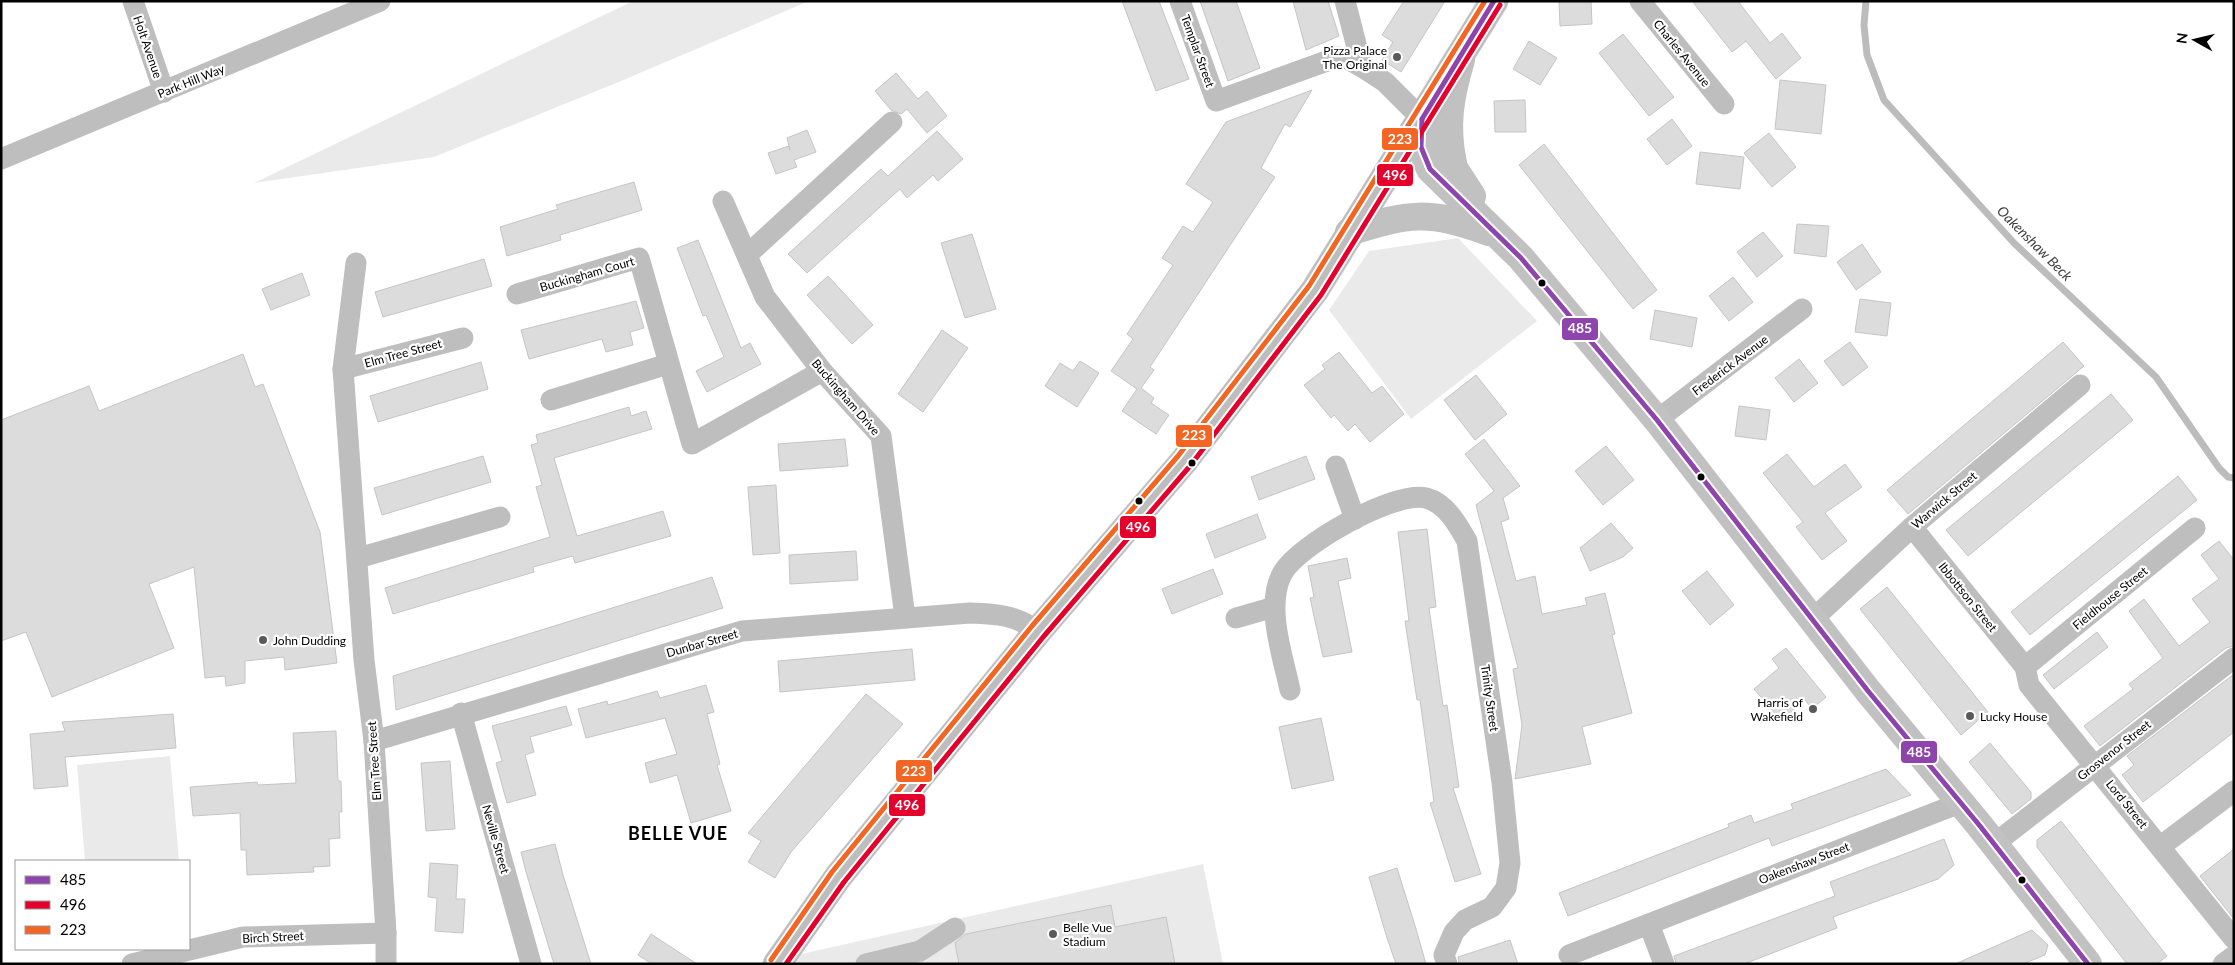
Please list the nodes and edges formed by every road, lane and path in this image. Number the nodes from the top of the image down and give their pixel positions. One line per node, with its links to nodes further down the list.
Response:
1 (132, 1): 9 (street, Holt Avenue)
2 (380, 1): 9 (street, Park Hill Way)
3 (1180, 1): 8 (street, Templar Street)
4 (1345, 1): 8 (street)
5 (1494, 1): 7 (highway)
6 (1640, 1): 10 (street, Charles Avenue)
7 (1463, 52): 11 (highway); 14 (main road)
8 (1362, 67): 11 (street)
9 (164, 92): 13 (street, Park Hill Way)
10 (1724, 104)
11 (1422, 119): 14 (main road); 16 (highway); 17 (main road)
12 (892, 122): 18 (street)
13 (1, 159)
14 (1454, 167): 17 (main road)
15 (723, 201): 18 (street, Buckingham Drive)
16 (1350, 232): 17 (main road); 39 (highway)
17 (1500, 236): 28 (main road)
18 (747, 255): 25 (street, Buckingham Drive)
19 (356, 263): 24 (street, Elm Tree Street)
20 (517, 294): 23 (street, Buckingham Court)
21 (1802, 310): 28 (street, Frederick Avenue)
22 (463, 338): 24 (street, Elm Tree Street)
23 (668, 364): 25 (street, Buckingham Court); 27 (street)
24 (343, 369): 34 (street, Elm Tree Street)
25 (822, 370): 36 (street, Buckingham Drive)
26 (2080, 385): 32 (street, Warwick Street)
27 (551, 400)
28 (1657, 420): 38 (main road)
29 (1336, 466): 31 (street)
30 (500, 517): 34 (street)
31 (1355, 518): 35 (street, Trinity Street); 64 (street, Trinity Street)
32 (1912, 527): 38 (street, Warwick Street); 41 (street, Ibbottson Street)
33 (2196, 528): 41 (street, Fieldhouse Street)
34 (358, 558): 44 (street, Elm Tree Street)
35 (1274, 607): 37 (street); 42 (street, Trinity Street)
36 (905, 617): 39 (street, Dunbar Street); 43 (street, Dunbar Street)
37 (1236, 618)
38 (1813, 619): 47 (main road)
39 (1038, 631): 62 (highway)
40 (2234, 658): 45 (street, Grosvenor Street)
41 (2025, 667): 45 (street, Lord Street)
42 (1290, 690)
43 (461, 713): 44 (street, Dunbar Street); 61 (street, Neville Street)
44 (374, 741): 52 (street, Elm Tree Street)
45 (2095, 765): 48 (street, Grosvenor Street); 49 (street, Lord Street)
46 (2234, 791): 49 (street)
47 (1960, 803): 48 (main road); 50 (street, Oakenshaw Street)
48 (1994, 844): 58 (main road)
49 (2161, 846): 53 (street, Lord Street)
50 (1649, 924): 56 (street, Oakenshaw Street); 65 (street)
51 (955, 928): 63 (street)
52 (386, 933): 55 (street, Birch Street); 60 (street, Elm Tree Street)
53 (2234, 939)
54 (190, 950): 59 (street, Birch Street)
55 (190, 950)
56 (1570, 954)
57 (2234, 956): 66 (street)
58 (2085, 963)
59 (132, 964)
60 (386, 964)
61 (531, 964)
62 (777, 964)
63 (866, 964)
64 (1447, 964)
65 (1664, 964)
66 (2223, 964)

